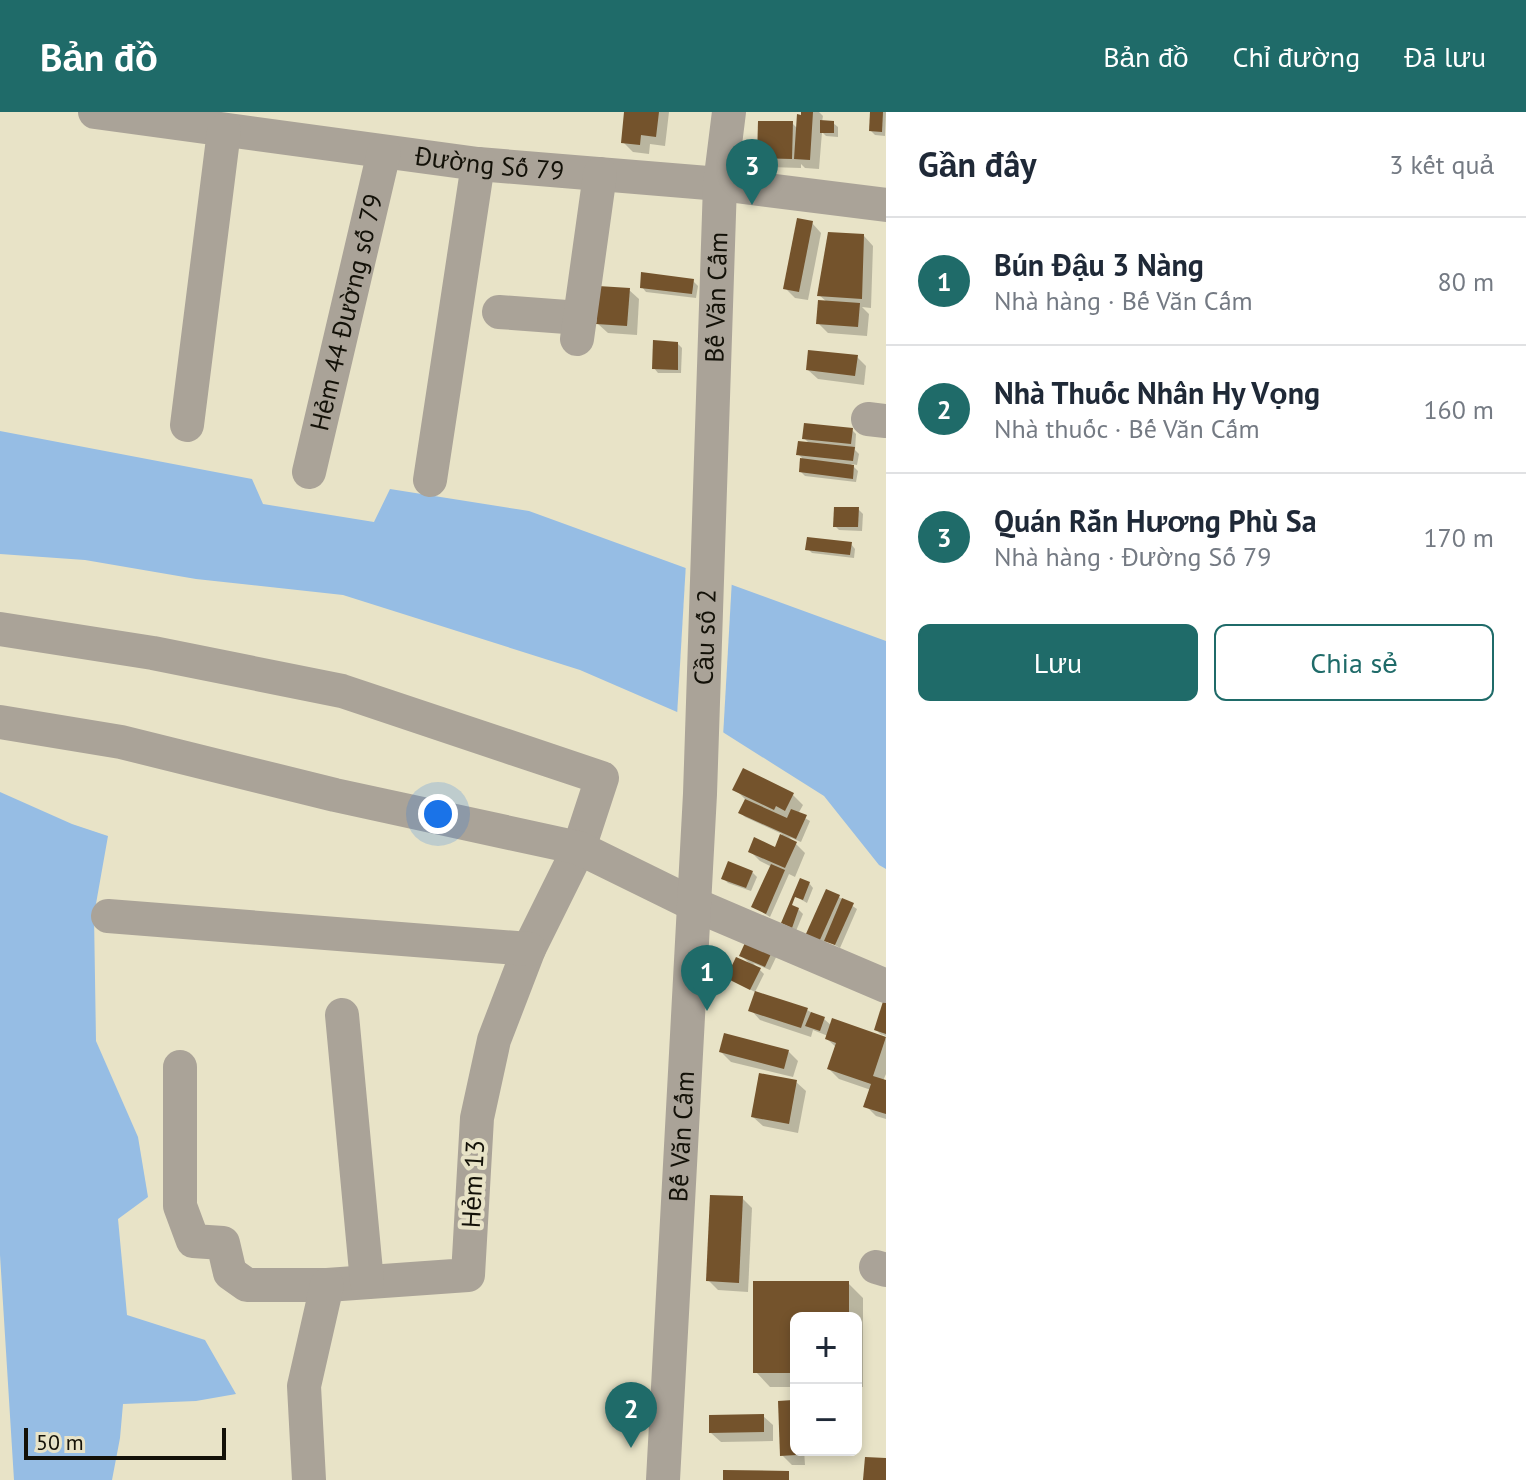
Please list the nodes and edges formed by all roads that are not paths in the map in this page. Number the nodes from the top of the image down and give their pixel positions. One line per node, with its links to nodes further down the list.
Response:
1 (95, 112): 3 (street, Đường Số 79)
2 (729, 112): 7 (street, Bế Văn Cấm)
3 (224, 131): 4 (street, Đường Số 79); 10 (street)
4 (384, 152): 5 (street, Đường Số 79); 11 (street, Hẻm 44 Đường số 79)
5 (478, 164): 6 (street, Đường Số 79); 12 (street)
6 (600, 174): 7 (street, Đường Số 79); 9 (street)
7 (720, 184): 8 (street, Đường Số 79); 13 (street, Bế Văn Cấm)
8 (886, 205)
9 (499, 312)
10 (187, 425)
11 (309, 472)
12 (430, 480)
13 (710, 482): 16 (street, Cầu số 2)
14 (0, 629): 17 (street, Hẻm 13)
15 (0, 722): 17 (street)
16 (700, 794): 18 (street, Bế Văn Cấm)
17 (579, 848): 18 (street); 20 (street, Hẻm 13)
18 (693, 904): 21 (street); 27 (street, Bế Văn Cấm)
19 (108, 916): 20 (street)
20 (529, 949): 24 (street, Hẻm 13)
21 (886, 986)
22 (342, 1015): 24 (street)
23 (180, 1067): 25 (street, Hẻm 13)
24 (367, 1282): 25 (street, Hẻm 13)
25 (327, 1285): 26 (street)
26 (309, 1480)
27 (663, 1480)

